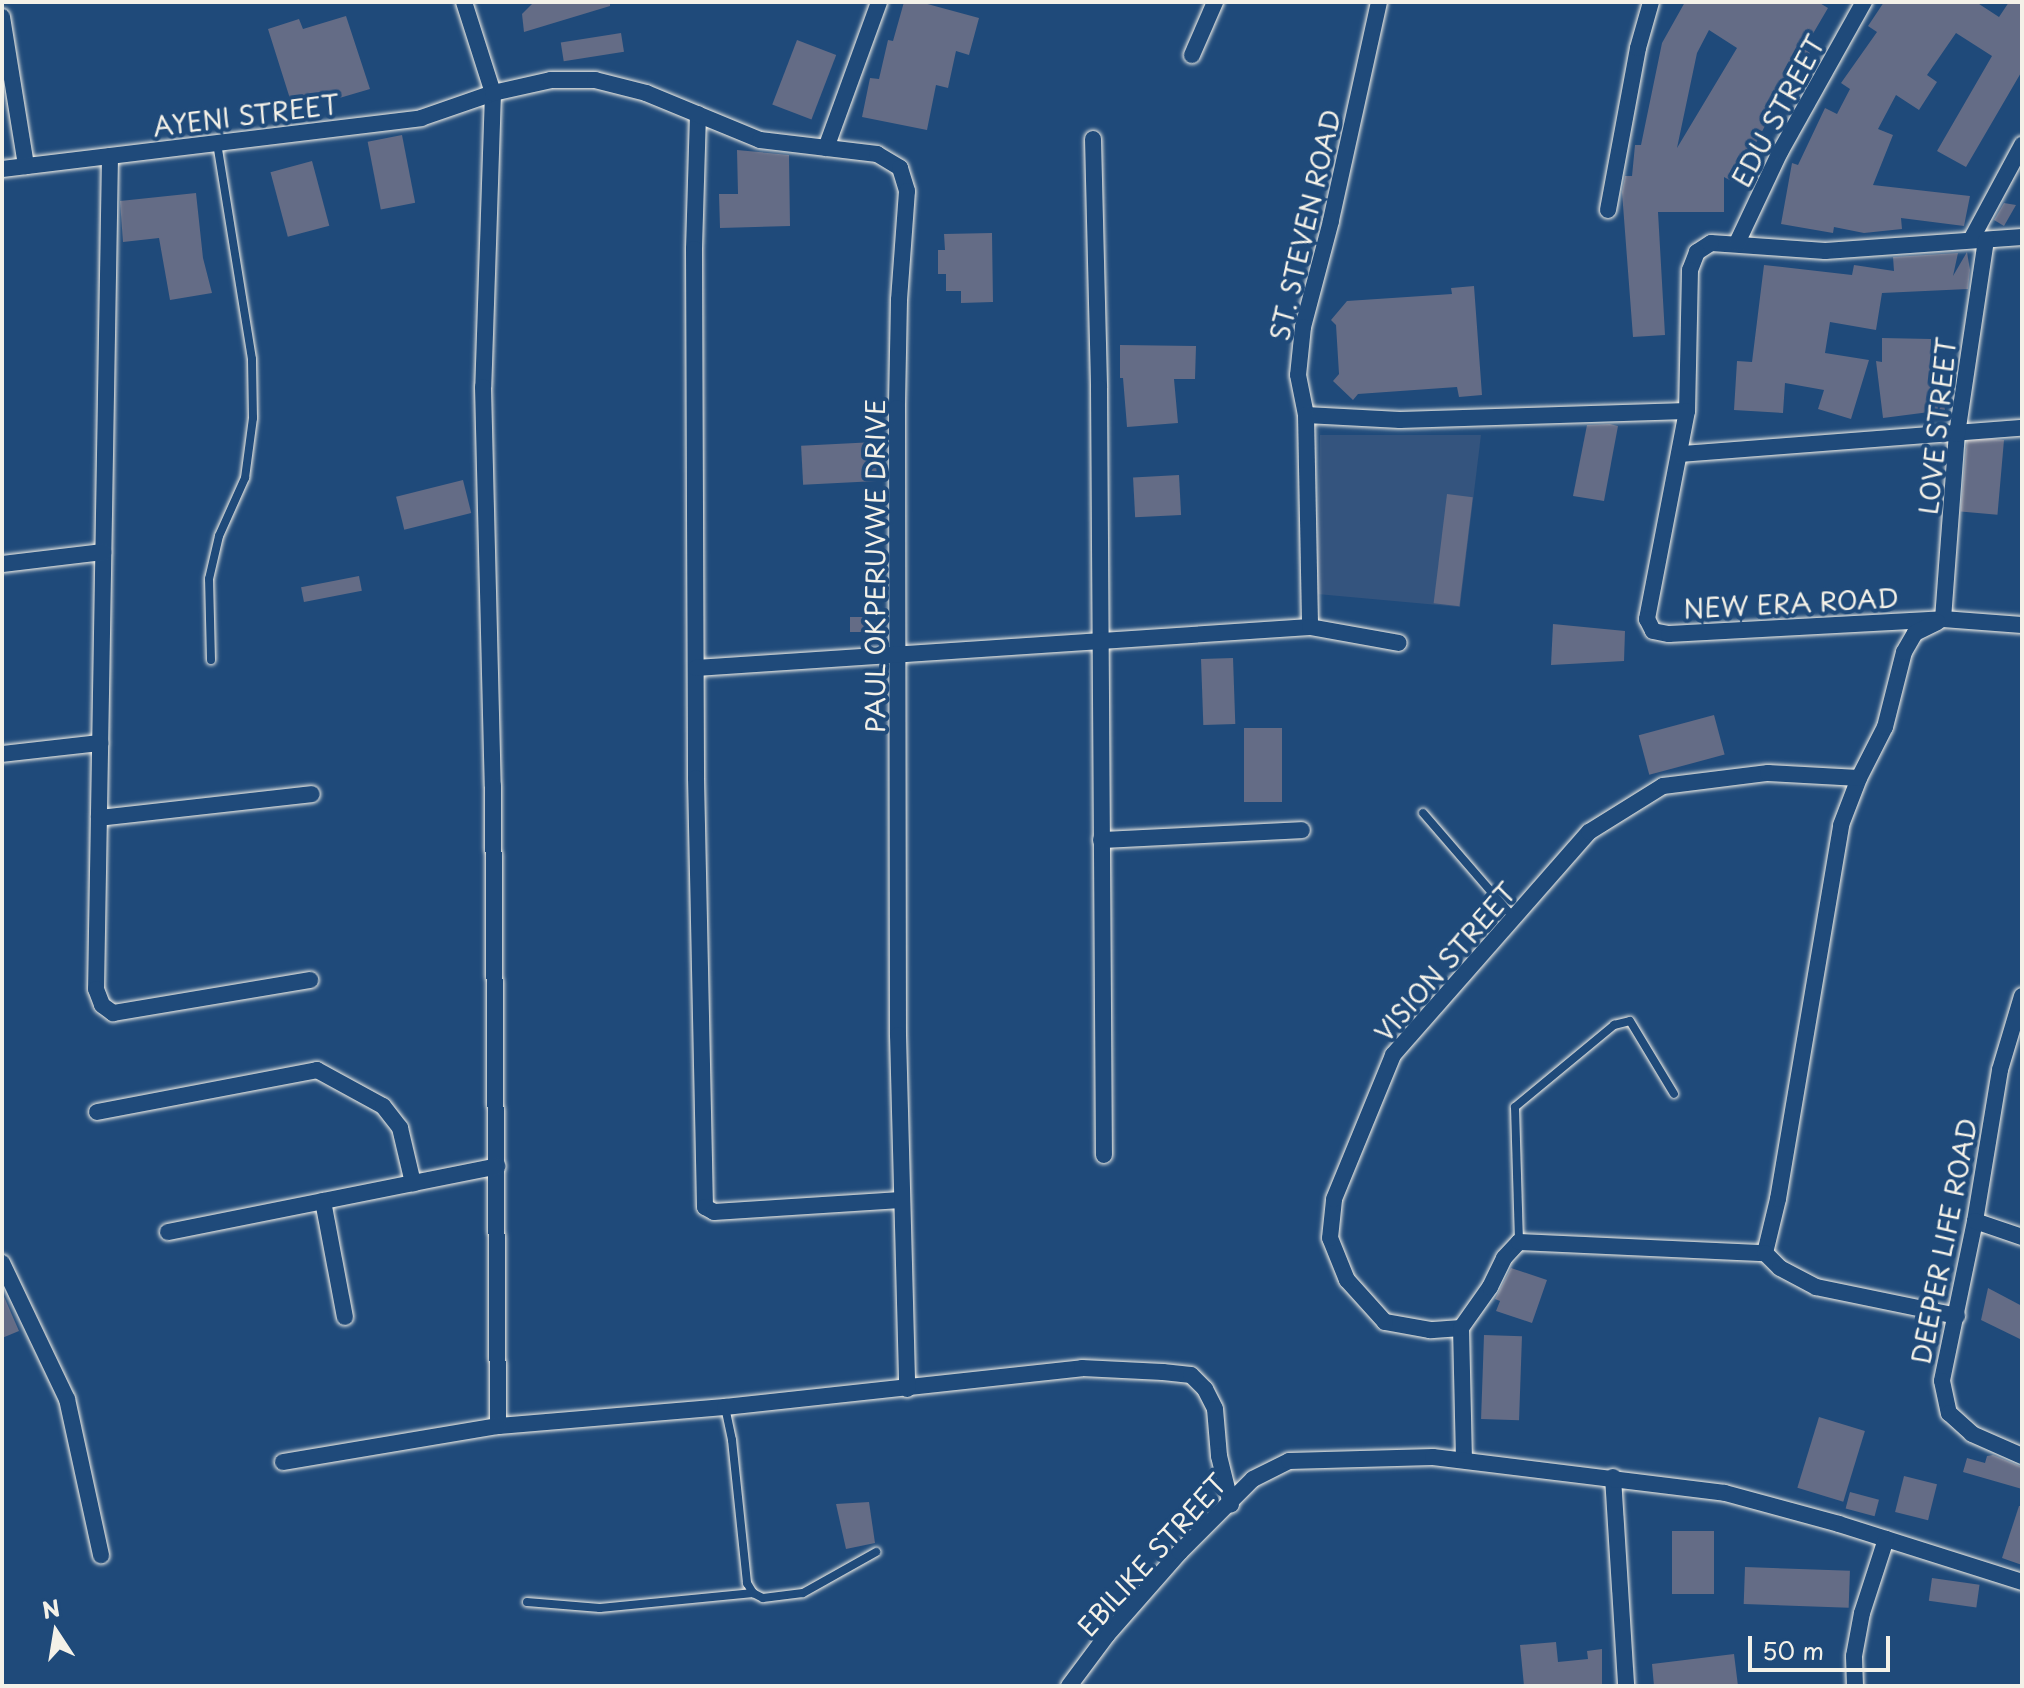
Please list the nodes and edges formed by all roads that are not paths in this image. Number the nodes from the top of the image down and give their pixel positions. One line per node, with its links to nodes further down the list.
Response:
1 (464, 2): 9 (street)
2 (879, 2): 14 (street)
3 (1215, 2): 8 (street)
4 (1379, 2): 23 (street, ST. STEVEN ROAD)
5 (1651, 2): 18 (street)
6 (1864, 2): 21 (street, EDU STREET)
7 (2, 17): 16 (street)
8 (1192, 55)
9 (493, 93): 10 (street, PAUL OKPERUVWE DRIVE); 12 (street, AYENI STREET); 51 (street)
10 (698, 114): 14 (street, PAUL OKPERUVWE DRIVE); 36 (street)
11 (1093, 139): 32 (street)
12 (217, 143): 15 (street, AYENI STREET); 35 (lane)
13 (2022, 145): 20 (street, LOVE STREET)
14 (826, 148): 34 (street, PAUL OKPERUVWE DRIVE)
15 (110, 156): 16 (street, AYENI STREET); 27 (street)
16 (26, 166): 17 (street, AYENI STREET)
17 (2, 169)
18 (1608, 210)
19 (2022, 237): 20 (street, NEW ERA ROAD)
20 (1979, 239): 21 (street, NEW ERA ROAD); 25 (street, LOVE STREET)
21 (1737, 243): 22 (street, NEW ERA ROAD)
22 (1687, 411): 23 (street); 26 (street, NEW ERA ROAD)
23 (1306, 415): 31 (street, ST. STEVEN ROAD)
24 (2022, 428): 25 (street)
25 (1957, 434): 26 (street); 29 (street, LOVE STREET)
26 (1681, 454): 29 (street, NEW ERA ROAD)
27 (103, 552): 28 (street); 37 (street)
28 (2, 564)
29 (1943, 619): 30 (street, NEW ERA ROAD); 39 (street)
30 (2022, 625)
31 (1310, 627): 32 (street); 33 (street)
32 (1099, 641): 34 (street); 44 (street)
33 (1399, 643)
34 (899, 653): 36 (street); 53 (street, PAUL OKPERUVWE DRIVE)
35 (211, 660)
36 (696, 668): 53 (street)
37 (100, 743): 38 (street); 42 (street)
38 (2, 754)
39 (1859, 778): 45 (street, VISION STREET); 59 (street)
40 (312, 794): 42 (street)
41 (1423, 813): 45 (lane)
42 (99, 818): 46 (street)
43 (1302, 830): 44 (street)
44 (1101, 840): 50 (street)
45 (1514, 918): 63 (street, VISION STREET)
46 (310, 980)
47 (2022, 996): 55 (street, DEEPER LIFE ROAD)
48 (1674, 1094): 58 (lane)
49 (97, 1112): 52 (street)
50 (1104, 1155)
51 (497, 1166): 52 (street); 66 (street)
52 (413, 1183): 54 (street)
53 (901, 1200): 64 (street, PAUL OKPERUVWE DRIVE)
54 (323, 1201): 56 (street); 62 (street)
55 (1975, 1221): 57 (street); 61 (street, DEEPER LIFE ROAD)
56 (168, 1232)
57 (2022, 1237)
58 (1519, 1242): 59 (street); 63 (street)
59 (1765, 1253): 61 (street)
60 (2, 1263): 74 (street)
61 (1957, 1316): 67 (street, DEEPER LIFE ROAD)
62 (345, 1317)
63 (1461, 1328): 68 (street)
64 (907, 1389): 65 (street); 71 (street)
65 (725, 1407): 66 (street); 76 (lane)
66 (498, 1426): 69 (street)
67 (2022, 1456)
68 (1464, 1460): 70 (street, EBILIKE STREET); 71 (street, EBILIKE STREET)
69 (283, 1462)
70 (1613, 1477): 72 (street, EBILIKE STREET); 79 (street)
71 (1231, 1505): 78 (street, EBILIKE STREET)
72 (1886, 1539): 75 (street, EBILIKE STREET); 80 (street)
73 (876, 1552): 76 (lane)
74 (101, 1555)
75 (2022, 1582)
76 (753, 1593): 77 (lane)
77 (527, 1602)
78 (1069, 1686)
79 (1626, 1686)
80 (1855, 1686)

